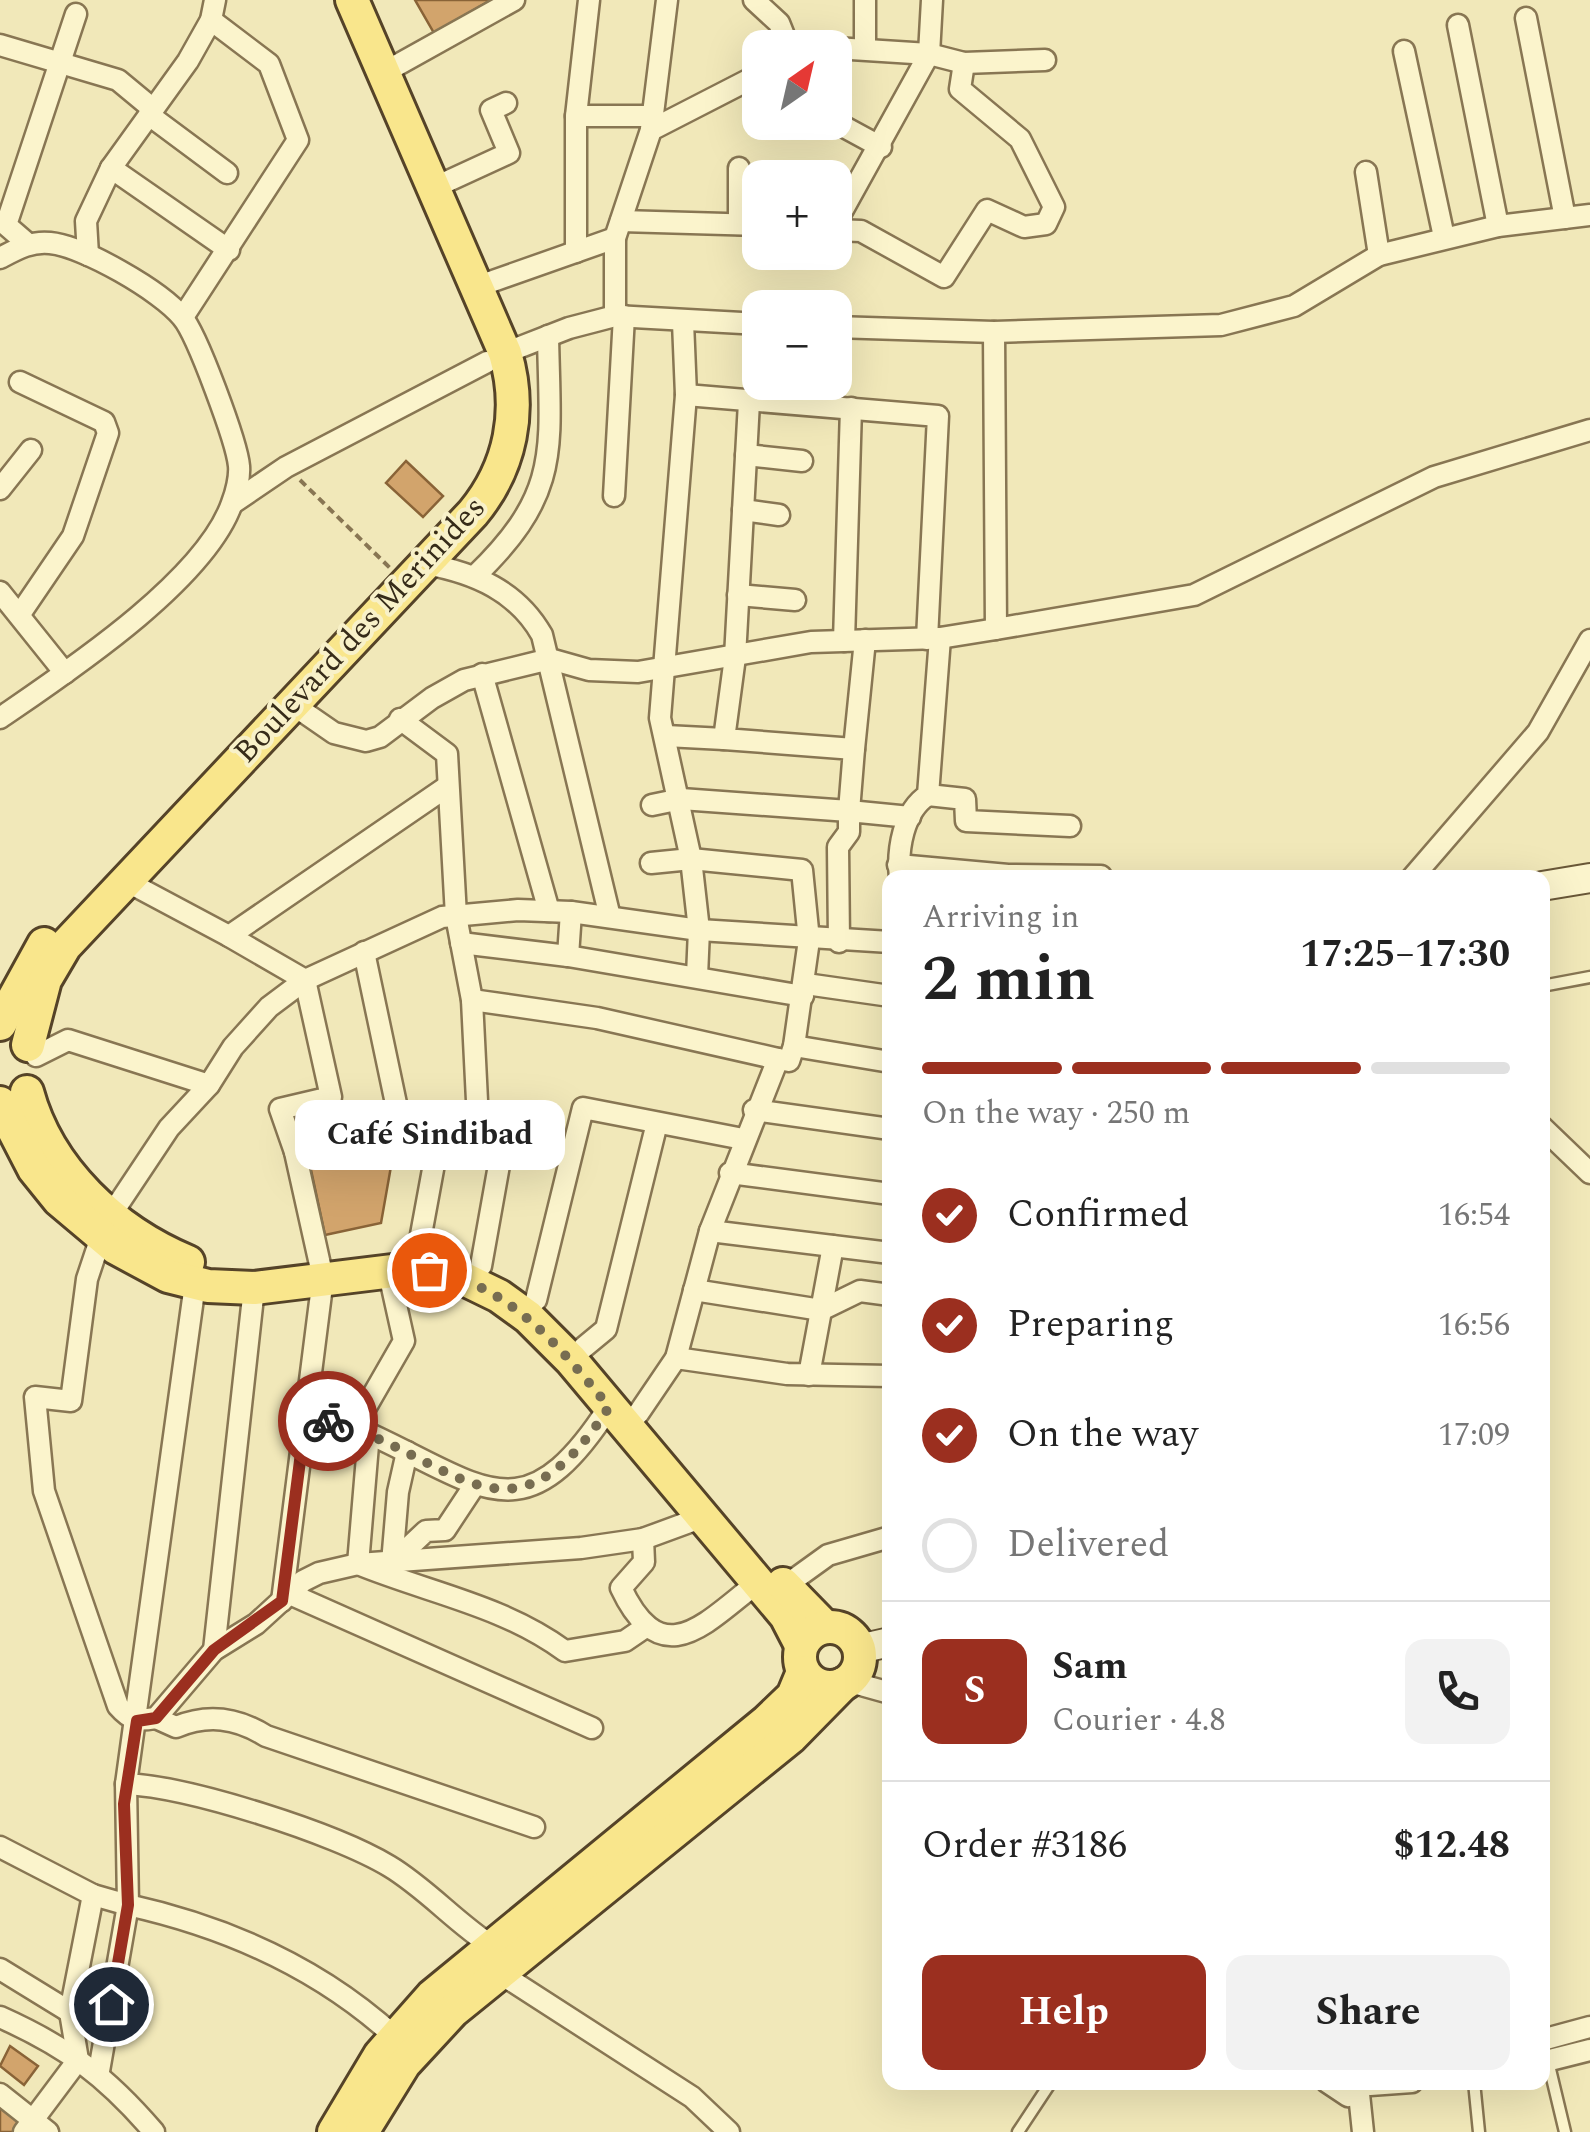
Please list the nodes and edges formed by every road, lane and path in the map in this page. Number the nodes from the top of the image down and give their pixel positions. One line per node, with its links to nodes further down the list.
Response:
1 (332, 0): 59 (main road, Boulevard des Merinides)
2 (352, 0): 22 (main road, Boulevard des Merinides)
3 (514, 0): 22 (street)
4 (589, 0): 26 (street)
5 (667, 0): 27 (street)
6 (754, 0): 13 (street)
7 (865, 0): 16 (street)
8 (932, 0): 18 (street)
9 (213, 10): 25 (street); 46 (street)
10 (76, 14): 20 (street)
11 (1526, 18): 38 (street)
12 (1458, 26): 41 (street)
13 (783, 30)
14 (0, 45): 20 (street)
15 (852, 48): 16 (street)
16 (864, 48): 18 (street)
17 (1404, 51): 44 (street)
18 (929, 54): 21 (street); 29 (street)
19 (1045, 60): 21 (street)
20 (58, 61): 25 (street); 39 (street)
21 (964, 63): 43 (street)
22 (383, 72): 35 (main road, Boulevard des Merinides)
23 (742, 82): 27 (street)
24 (506, 103): 35 (street)
25 (151, 112): 30 (street); 33 (street)
26 (576, 116): 27 (street); 47 (street)
27 (652, 123): 42 (street)
28 (852, 131): 29 (street)
29 (880, 147): 36 (street)
30 (111, 168): 46 (street); 48 (street)
31 (739, 168): 34 (street)
32 (1366, 172): 49 (street)
33 (227, 173)
34 (742, 185)
35 (433, 188): 51 (main road, Boulevard des Merinides)
36 (852, 197)
37 (1590, 215): 38 (street)
38 (1565, 218): 41 (street)
39 (3, 224): 45 (street)
40 (742, 225): 42 (street)
41 (1498, 226): 44 (street)
42 (618, 229): 47 (street); 52 (street)
43 (852, 230)
44 (1444, 237): 49 (street)
45 (28, 244): 48 (street); 50 (street)
46 (229, 250): 53 (street)
47 (576, 252): 51 (street)
48 (88, 255): 53 (street)
49 (1379, 255): 57 (street)
50 (0, 258)
51 (476, 287): 59 (main road, Boulevard des Merinides)
52 (619, 316): 54 (street); 58 (street); 70 (street)
53 (183, 317): 71 (street)
54 (683, 322): 55 (street); 61 (street)
55 (742, 324)
56 (852, 328): 57 (street)
57 (994, 332): 81 (street)
58 (548, 336): 59 (street); 76 (street)
59 (496, 357): 68 (street); 74 (main road, Boulevard des Merinides); 75 (main road, Boulevard des Merinides)
60 (20, 382): 80 (street)
61 (686, 395): 62 (street); 88 (street)
62 (749, 402): 63 (street); 66 (street)
63 (852, 408): 82 (street); 85 (street)
64 (1590, 430): 81 (street)
65 (31, 450): 69 (street)
66 (746, 455): 67 (street); 72 (street)
67 (802, 461)
68 (286, 466): 71 (street); 75 (path)
69 (3, 478)
70 (614, 496)
71 (233, 502): 89 (street)
72 (743, 510): 73 (street); 78 (street)
73 (778, 515)
74 (426, 564): 76 (street); 91 (main road, Boulevard des Merinides)
75 (393, 572): 130 (main road, Boulevard des Merinides)
76 (475, 576): 87 (street)
77 (0, 592): 80 (street)
78 (738, 596): 79 (street); 86 (street)
79 (794, 600)
80 (20, 614): 89 (street)
81 (996, 629): 82 (street)
82 (934, 639): 83 (street); 98 (street)
83 (866, 640): 85 (street); 96 (street)
84 (1590, 640): 107 (street)
85 (844, 641): 86 (street)
86 (735, 657): 88 (street); 95 (street)
87 (550, 659): 88 (street); 90 (street); 114 (street)
88 (666, 669): 94 (street)
89 (65, 673): 92 (street)
90 (482, 674): 93 (street); 111 (street)
91 (292, 704): 93 (street); 109 (main road, Boulevard des Merinides)
92 (0, 718)
93 (400, 720): 97 (street)
94 (666, 736): 95 (street); 99 (street)
95 (724, 740): 96 (street)
96 (854, 749): 101 (street)
97 (448, 786): 113 (street); 116 (street)
98 (928, 795): 102 (street); 103 (street)
99 (681, 800): 100 (street); 101 (street); 104 (street)
100 (652, 805)
101 (849, 812): 102 (street); 118 (street)
102 (910, 817): 106 (street)
103 (1070, 826)
104 (691, 859): 105 (street); 115 (street); 117 (street)
105 (651, 863)
106 (899, 870)
107 (1419, 870)
108 (1590, 878): 110 (street)
109 (124, 880): 116 (street); 131 (main road, Boulevard des Merinides)
110 (1550, 885)
111 (549, 911): 112 (street); 113 (street)
112 (571, 912): 114 (street); 122 (street)
113 (456, 916): 120 (street); 121 (street)
114 (610, 917): 115 (street)
115 (699, 930): 117 (street); 123 (street)
116 (229, 936): 125 (street)
117 (808, 940): 118 (street); 127 (street)
118 (839, 942): 119 (street)
119 (882, 942)
120 (461, 944): 122 (street); 129 (street)
121 (364, 952): 125 (street); 141 (street)
122 (568, 956): 123 (street)
123 (697, 976): 127 (street)
124 (1590, 976): 126 (lane)
125 (305, 980): 134 (street); 144 (street)
126 (1550, 984)
127 (805, 990): 128 (street); 132 (street)
128 (882, 995)
129 (472, 1000): 132 (street); 137 (street)
130 (0, 1024)
131 (21, 1046): 134 (street); 135 (main road, Boulevard des Merinides)
132 (786, 1052): 133 (street); 136 (street)
133 (882, 1061)
134 (209, 1085): 148 (street)
135 (9, 1097): 148 (main road)
136 (754, 1110): 140 (street); 143 (street)
137 (478, 1121): 139 (street); 153 (street)
138 (658, 1123): 143 (street); 160 (street); 162 (street)
139 (441, 1126): 141 (street); 151 (street)
140 (882, 1128)
141 (402, 1132): 144 (street)
142 (1550, 1135): 146 (street)
143 (743, 1140): 145 (street)
144 (296, 1152): 155 (street)
145 (730, 1173): 147 (street); 149 (street)
146 (1590, 1173)
147 (882, 1193)
148 (106, 1226): 155 (main road); 156 (main road); 184 (street)
149 (710, 1231): 150 (street); 158 (street)
150 (833, 1246): 152 (street); 161 (street)
151 (418, 1251): 153 (main road); 155 (main road)
152 (882, 1253)
153 (480, 1266): 160 (main road)
154 (388, 1269): 155 (main road); 166 (main road); 168 (street)
155 (322, 1270): 157 (main road); 167 (street)
156 (195, 1284): 157 (main road); 184 (street)
157 (254, 1288): 181 (street)
158 (694, 1290): 161 (street); 163 (street)
159 (882, 1294): 161 (street)
160 (536, 1300): 162 (main road)
161 (821, 1310): 164 (street)
162 (583, 1348): 166 (main road)
163 (676, 1358): 164 (street); 166 (street)
164 (809, 1375): 165 (street)
165 (882, 1376)
166 (624, 1411): 170 (street); 171 (main road); 176 (main road)
167 (306, 1414): 168 (street); 177 (street)
168 (362, 1430): 169 (street); 175 (street)
169 (407, 1452): 170 (street); 174 (street)
170 (474, 1486): 174 (street)
171 (703, 1517): 172 (street); 176 (main road)
172 (643, 1539): 174 (street); 178 (street)
173 (882, 1539): 176 (street)
174 (392, 1563): 175 (street)
175 (358, 1564): 177 (street); 178 (street)
176 (771, 1584): 178 (street); 180 (main road)
177 (286, 1598): 181 (street); 185 (street)
178 (647, 1626)
179 (875, 1646): 180 (main road); 182 (main road)
180 (810, 1648): 182 (main road); 191 (main road)
181 (214, 1650): 184 (street)
182 (845, 1683): 183 (street); 191 (main road)
183 (882, 1691)
184 (147, 1720): 186 (street); 187 (street)
185 (592, 1728)
186 (126, 1784): 190 (street); 191 (street)
187 (534, 1827)
188 (0, 1847): 189 (street)
189 (93, 1894): 190 (street); 193 (street)
190 (128, 1905): 196 (street); 201 (street)
191 (495, 1959): 196 (main road); 210 (main road); 211 (street)
192 (0, 1969): 193 (street)
193 (70, 2012): 200 (street)
194 (0, 2017): 200 (street)
195 (1590, 2027): 198 (street)
196 (394, 2036): 209 (main road)
197 (1590, 2050): 199 (street)
198 (1550, 2051)
199 (1550, 2054)
200 (78, 2060): 201 (street); 207 (street)
201 (99, 2071): 208 (street)
202 (1550, 2077): 215 (lane)
203 (1046, 2090): 212 (lane)
204 (1367, 2090): 213 (street)
205 (1475, 2090): 214 (lane)
206 (0, 2094): 207 (street)
207 (40, 2129)
208 (154, 2132)
209 (334, 2132)
210 (362, 2132)
211 (730, 2132)
212 (1018, 2132)
213 (1363, 2132)
214 (1479, 2132)
215 (1565, 2132)

